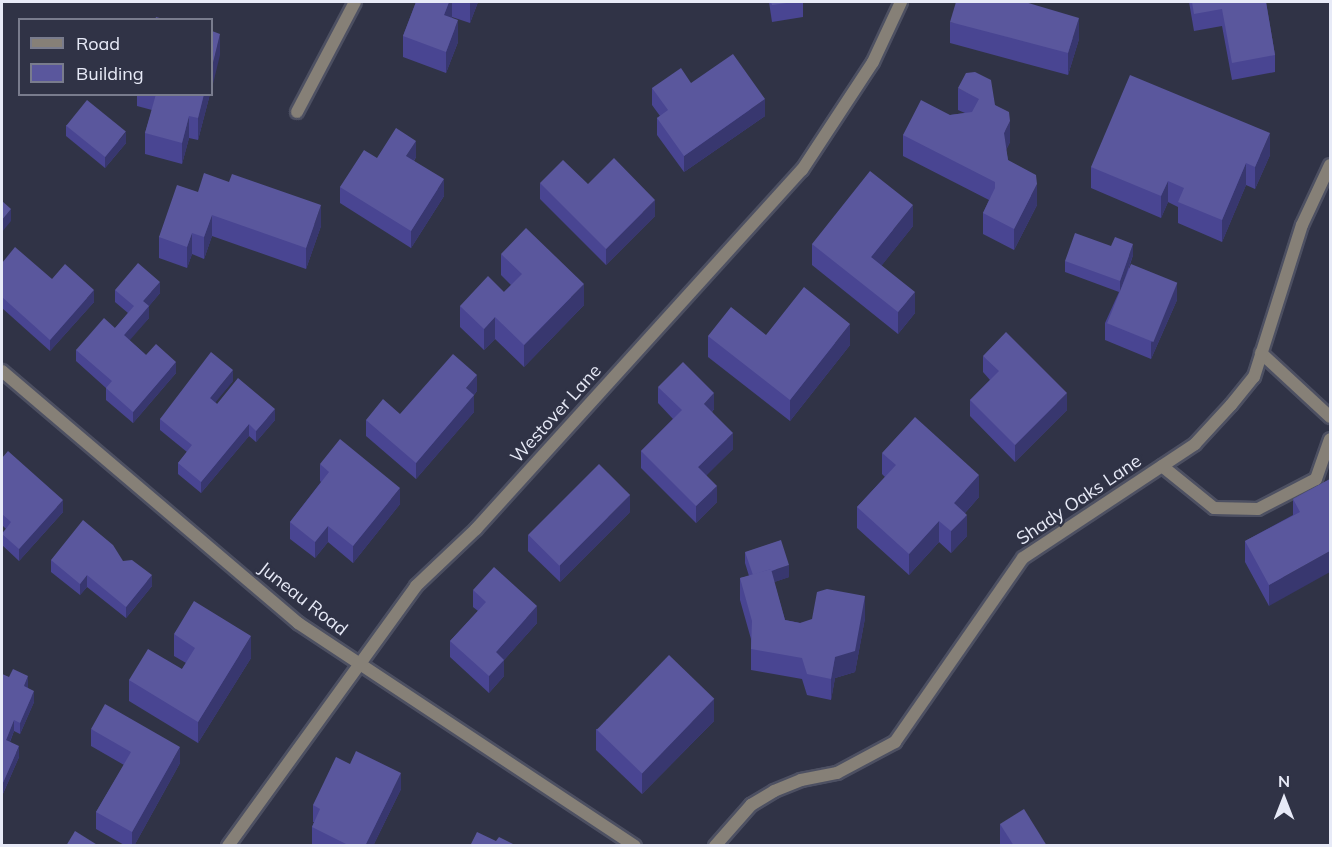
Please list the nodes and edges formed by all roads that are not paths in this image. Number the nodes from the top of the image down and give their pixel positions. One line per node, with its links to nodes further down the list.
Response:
1 (355, 2): 3 (street)
2 (901, 2): 10 (street, Westover Lane)
3 (297, 112)
4 (1330, 170): 5 (street, Shady Oaks Lane)
5 (1261, 353): 7 (street); 9 (street, Shady Oaks Lane)
6 (2, 371): 10 (street, Juneau Road)
7 (1330, 417)
8 (1330, 439): 9 (street)
9 (1162, 466): 13 (street, Shady Oaks Lane)
10 (361, 664): 11 (street, Westover Lane); 12 (street, Juneau Road)
11 (228, 846)
12 (635, 846)
13 (715, 846)

